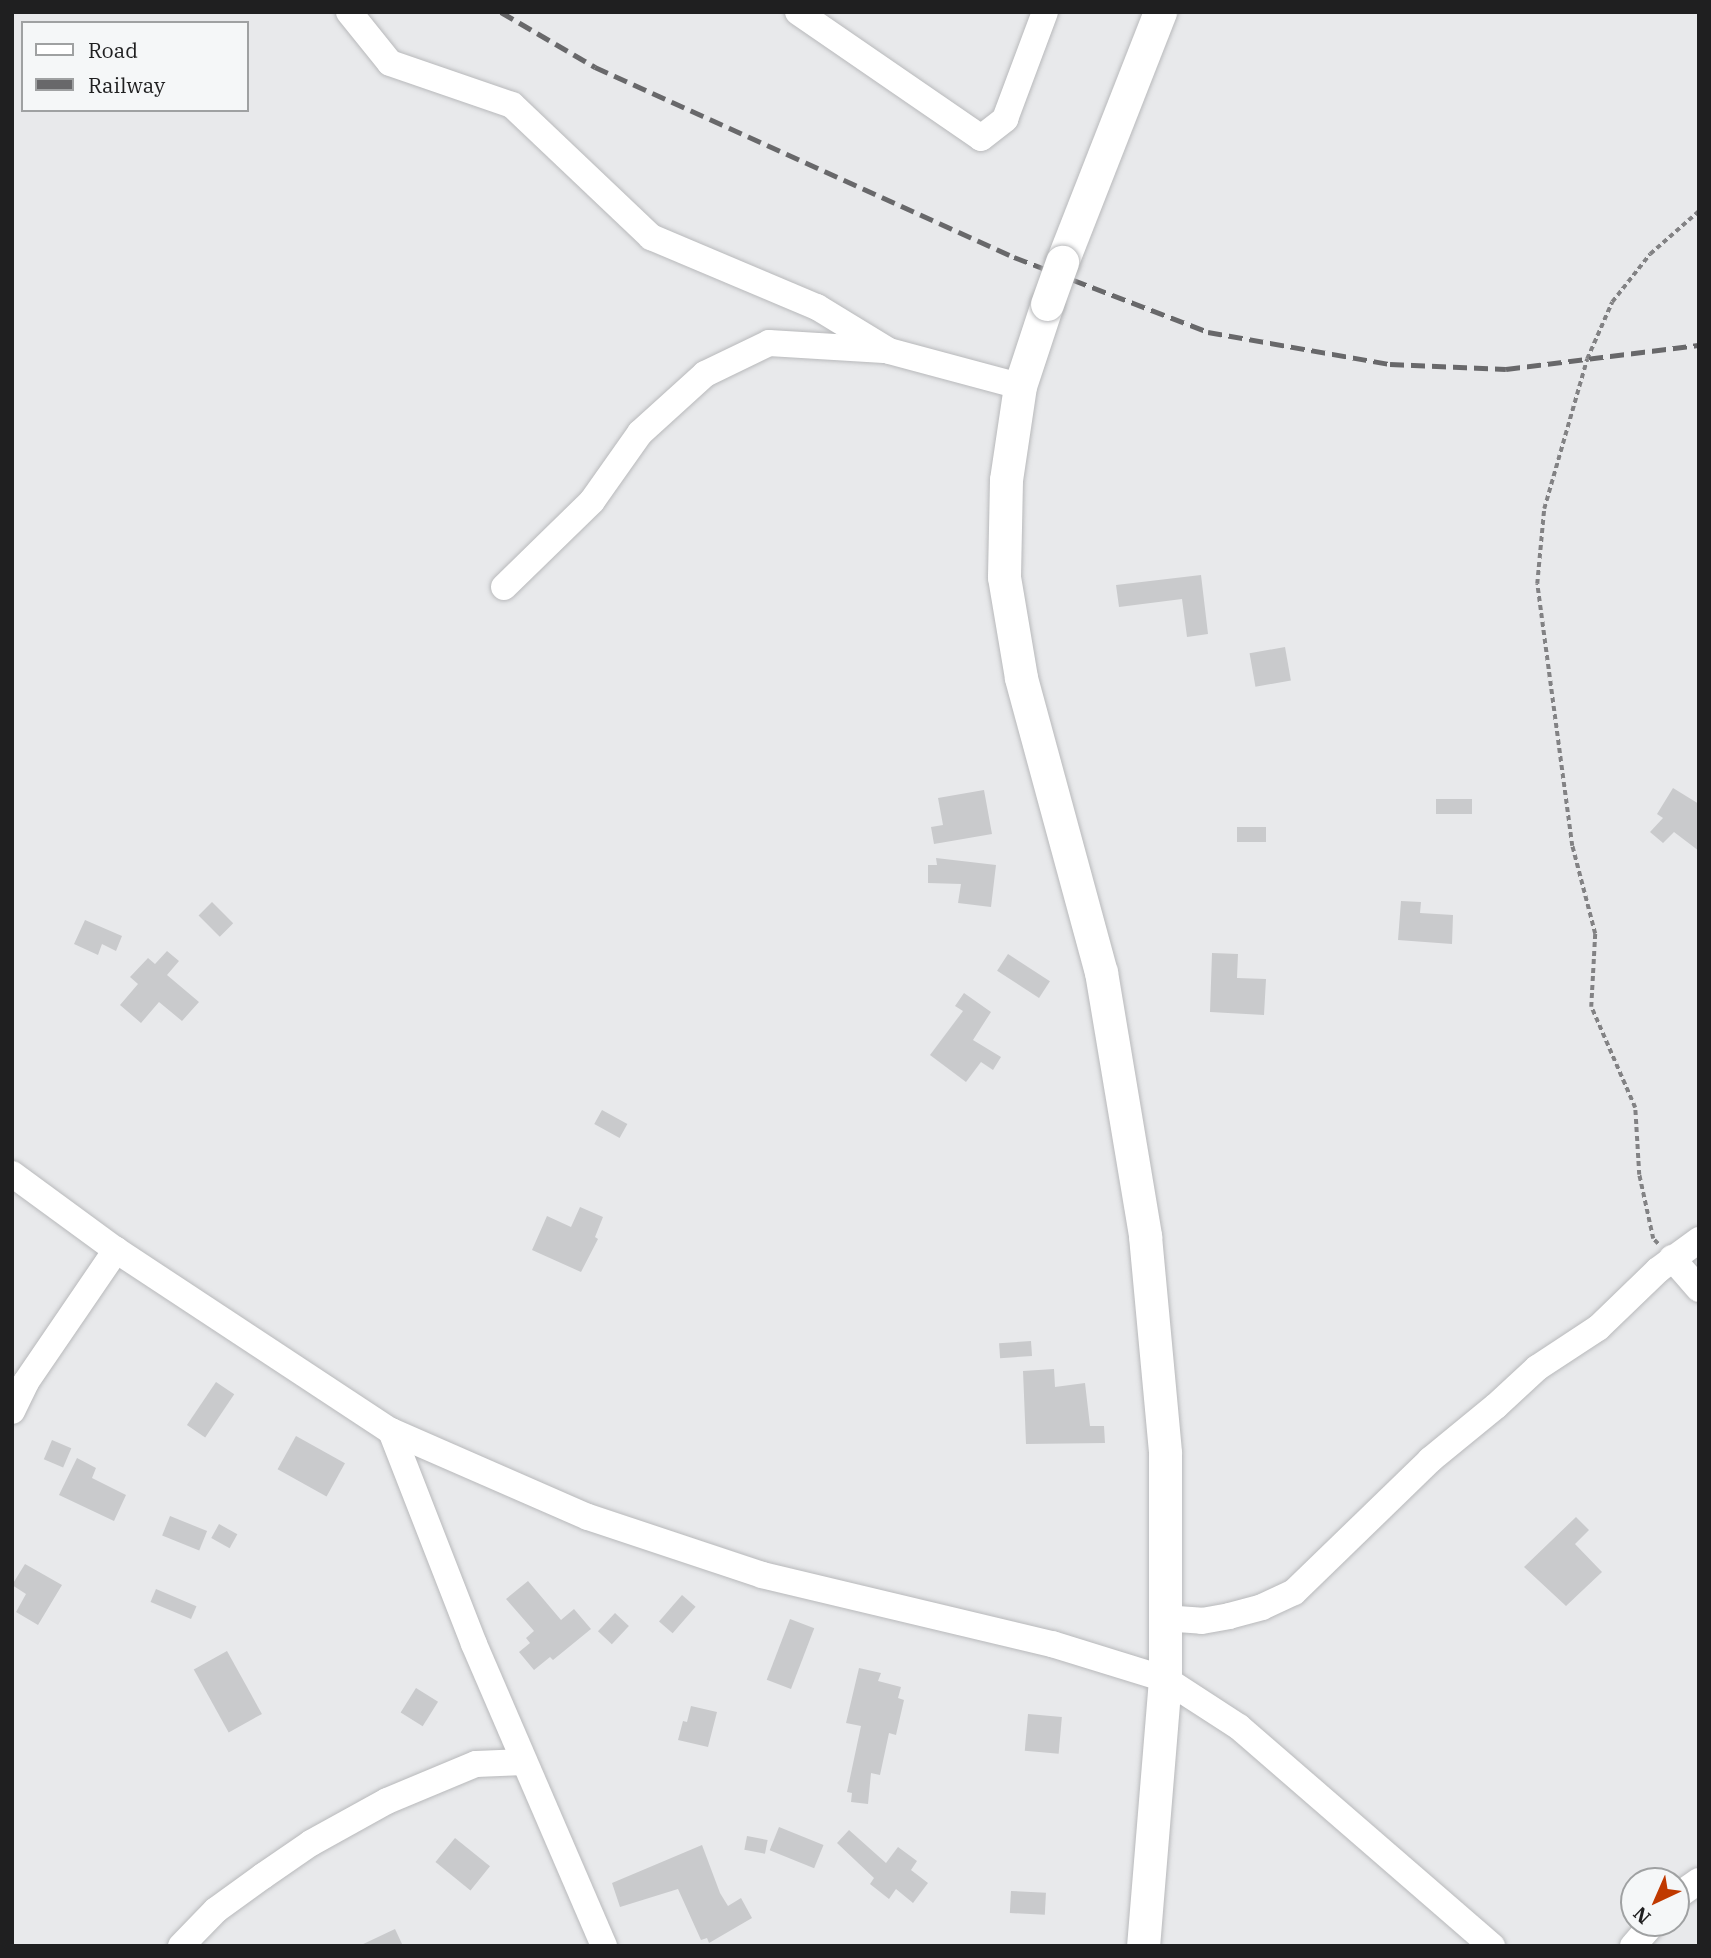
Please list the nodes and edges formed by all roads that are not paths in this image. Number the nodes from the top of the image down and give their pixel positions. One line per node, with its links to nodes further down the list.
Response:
1 (349, 12): 5 (street)
2 (798, 12): 3 (street)
3 (1045, 12)
4 (1160, 12): 6 (main road, bridge)
5 (889, 351): 6 (street); 7 (street)
6 (1020, 386): 15 (main road)
7 (504, 587)
8 (12, 1174): 10 (street)
9 (1699, 1240): 11 (street)
10 (116, 1250): 13 (street); 14 (street)
11 (1672, 1258): 12 (street); 15 (street)
12 (1699, 1289)
13 (12, 1410)
14 (391, 1431): 16 (street); 17 (street)
15 (1163, 1618): 16 (main road)
16 (1165, 1679): 20 (main road); 21 (street)
17 (524, 1762): 18 (street); 19 (street)
18 (181, 1946)
19 (604, 1946)
20 (1143, 1946)
21 (1492, 1946)

